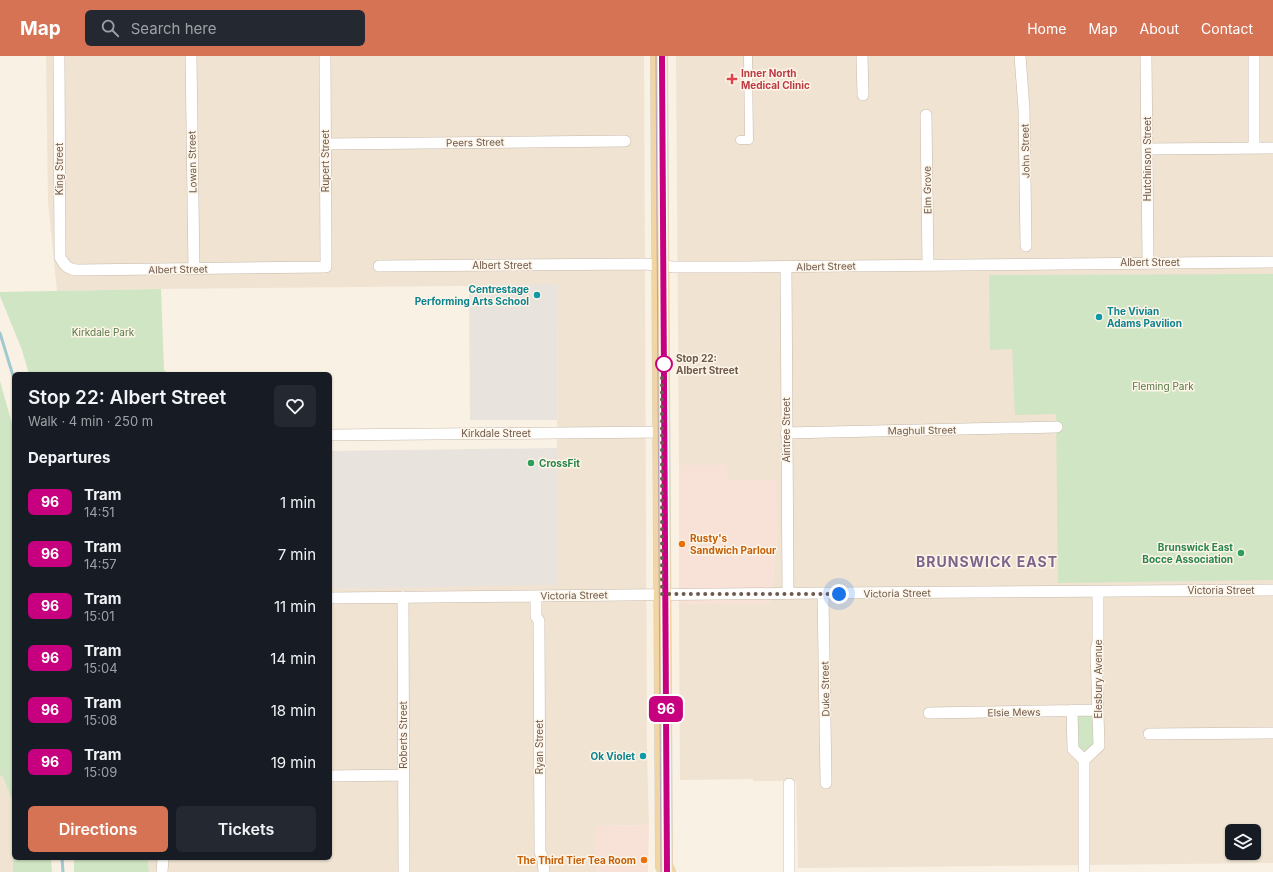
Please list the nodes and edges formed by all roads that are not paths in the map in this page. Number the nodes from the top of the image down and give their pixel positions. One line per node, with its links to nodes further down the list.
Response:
1 (59, 56): 27 (street, King Street)
2 (191, 56): 26 (street, Lowan Street)
3 (325, 56): 14 (street, Rupert Street)
4 (659, 56): 21 (main road)
5 (748, 56): 12 (street)
6 (862, 56): 10 (street)
7 (1020, 56): 20 (street, John Street)
8 (1146, 56): 17 (street, Hutchinson Street)
9 (1254, 56): 15 (street)
10 (862, 95)
11 (926, 115): 22 (street, Elm Grove)
12 (740, 140)
13 (625, 141): 14 (street, Peers Street)
14 (325, 144): 23 (street, Rupert Street)
15 (1254, 148): 16 (street); 17 (street)
16 (1273, 148)
17 (1147, 149): 18 (street, Hutchinson Street)
18 (1148, 262): 19 (street, Albert Street); 20 (street, Albert Street)
19 (1273, 262)
20 (1026, 264): 22 (street, Albert Street)
21 (661, 265): 24 (street, Albert Street); 25 (street, Albert Street); 29 (main road)
22 (928, 265): 25 (street, Albert Street)
23 (326, 266): 26 (street, Albert Street)
24 (379, 266)
25 (786, 266): 30 (street, Aintree Street)
26 (194, 269): 27 (street, Albert Street)
27 (79, 270)
28 (1057, 427): 30 (street, Maghull Street)
29 (662, 432): 31 (street, Kirkdale Street); 34 (main road)
30 (786, 433): 35 (street, Aintree Street)
31 (332, 435)
32 (1273, 590): 33 (street, Victoria Street)
33 (1098, 591): 36 (street, Victoria Street); 41 (street, Elesbury Avenue)
34 (662, 594): 35 (street, Victoria Street); 37 (street, Victoria Street); 51 (main road)
35 (788, 594): 36 (street, Victoria Street)
36 (824, 594): 48 (street, Duke Street)
37 (539, 596): 38 (street, Victoria Street); 54 (street, Ryan Street)
38 (402, 597): 39 (street, Victoria Street); 46 (street, Roberts Street)
39 (332, 598)
40 (1072, 710): 41 (street, Elsie Mews); 42 (street, Elsie Mews); 45 (street)
41 (1098, 710): 45 (street, Elesbury Avenue)
42 (929, 713)
43 (1273, 733): 44 (street)
44 (1149, 734)
45 (1084, 760): 56 (street)
46 (403, 775): 47 (street); 53 (street, Roberts Street)
47 (332, 776)
48 (826, 783)
49 (789, 784): 55 (street)
50 (162, 860): 52 (street)
51 (664, 870)
52 (162, 872)
53 (404, 872)
54 (544, 872)
55 (789, 872)
56 (1084, 872)

